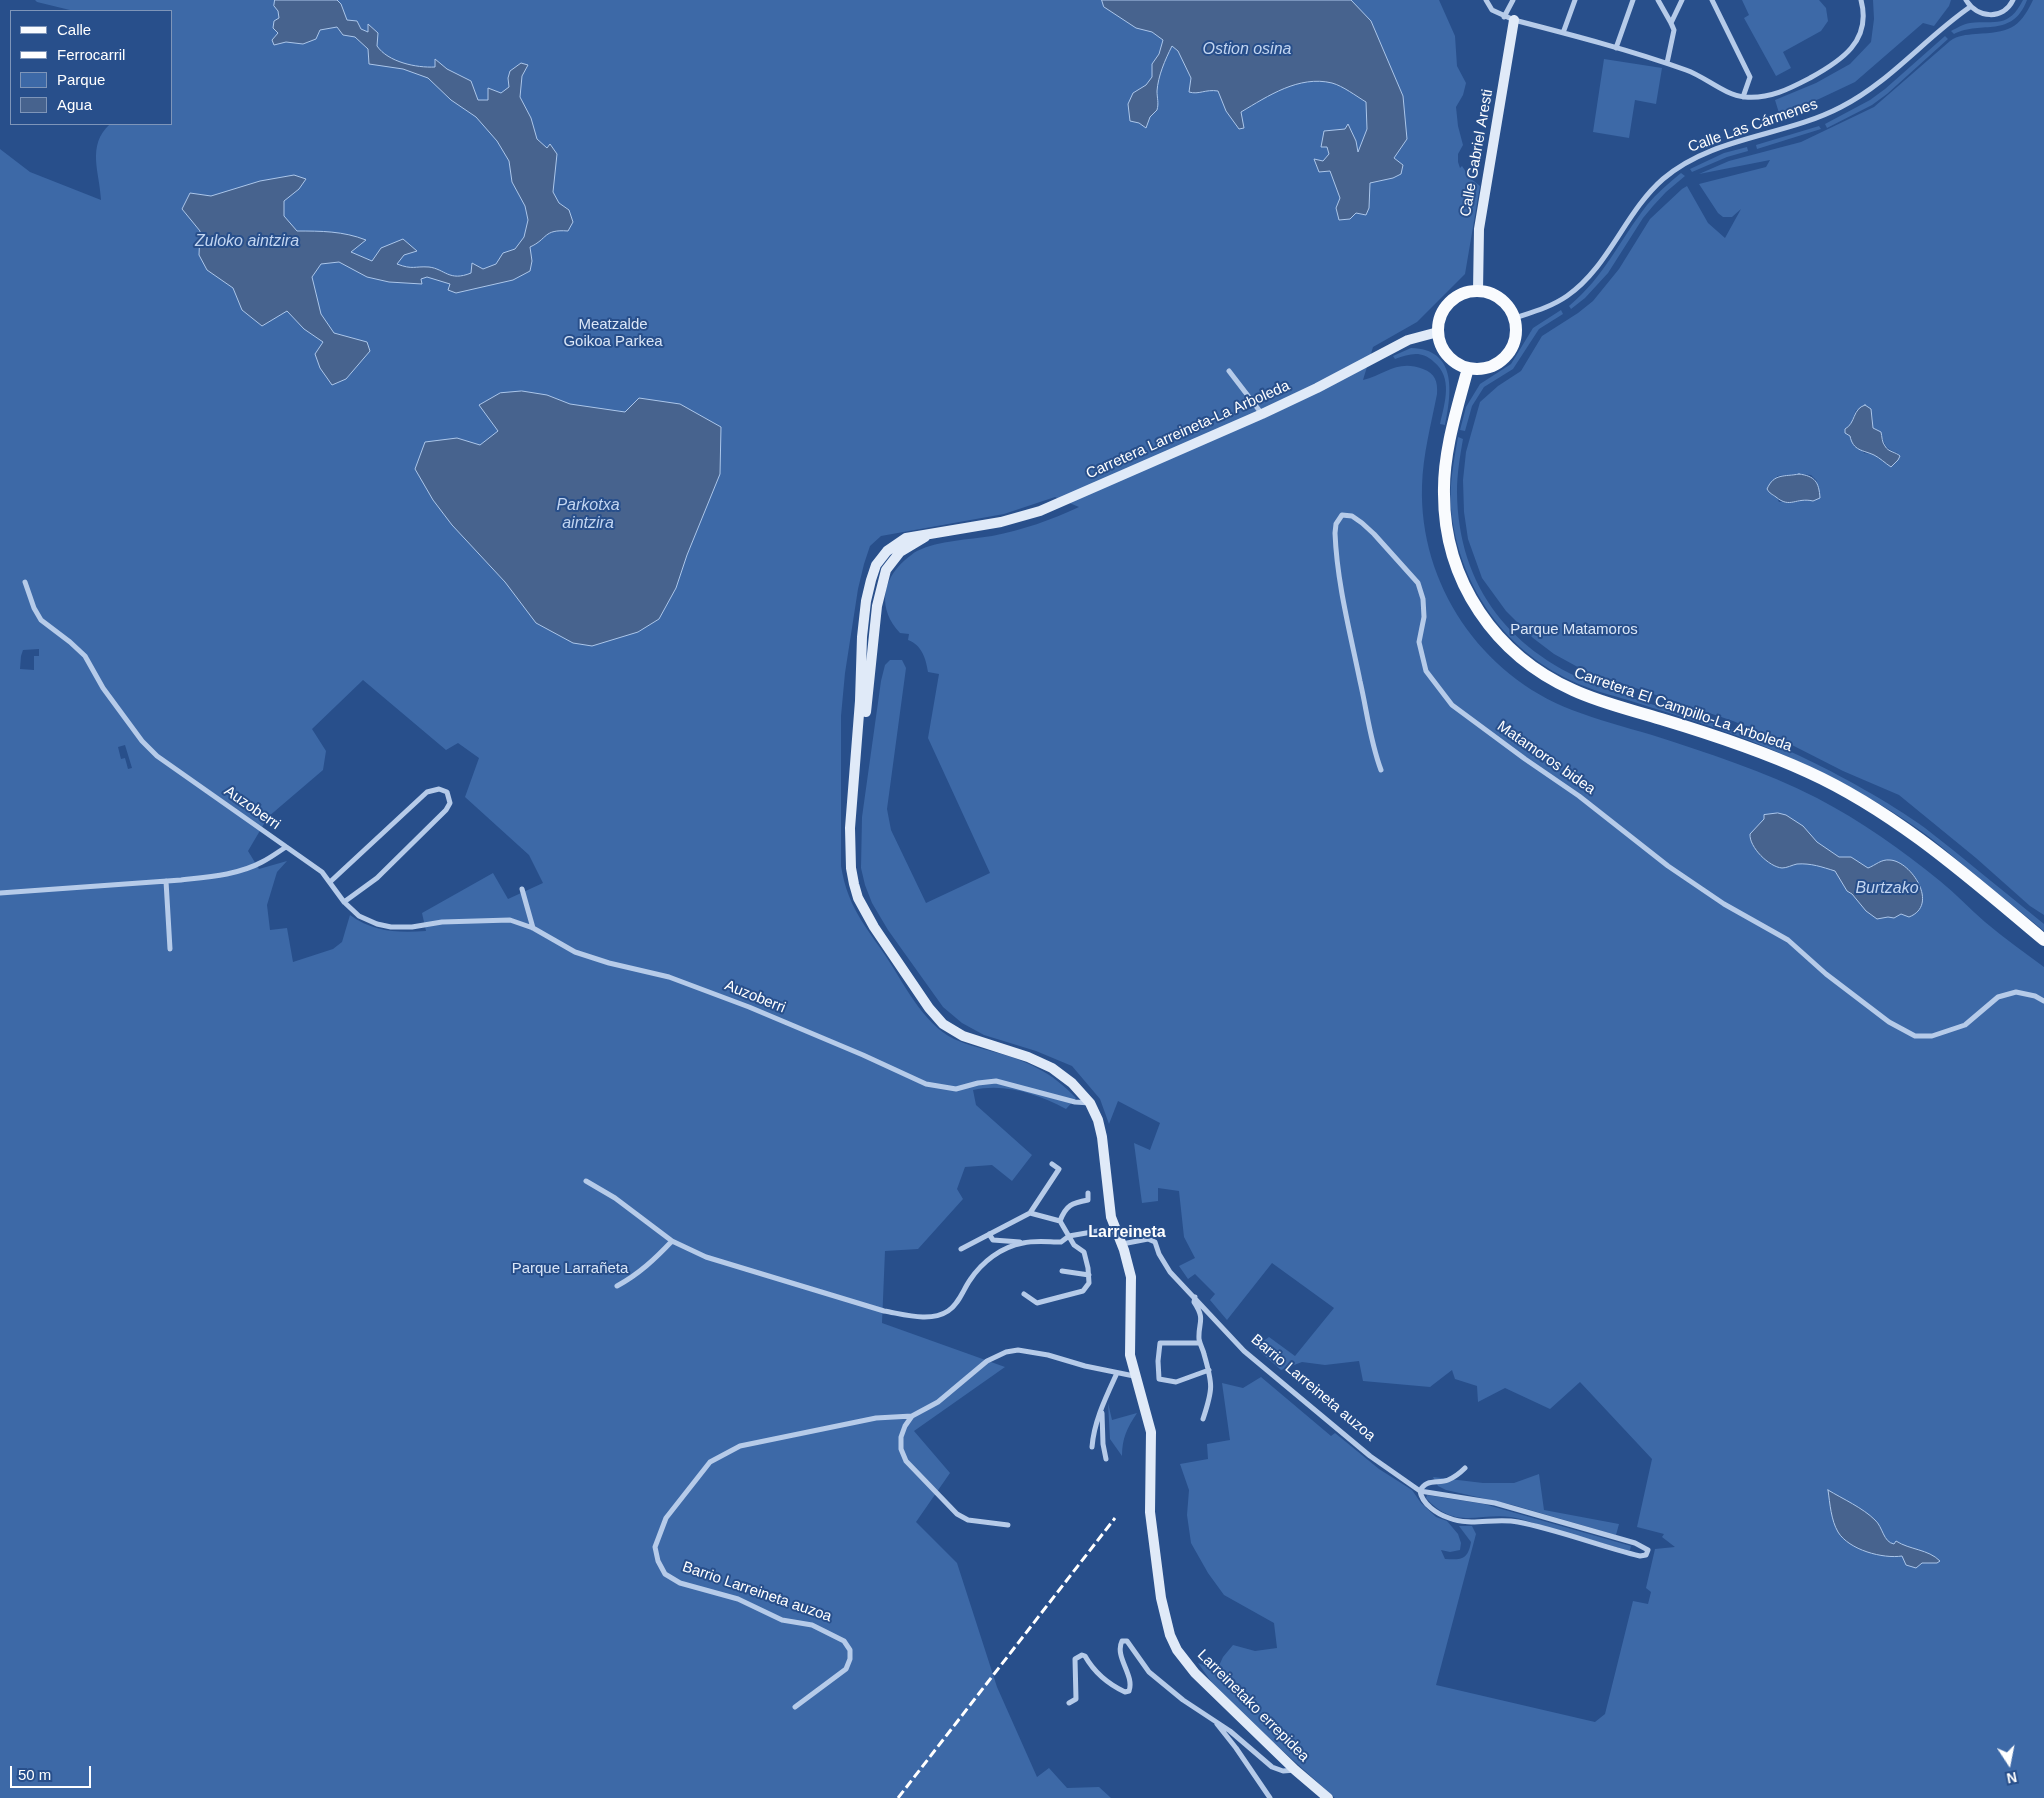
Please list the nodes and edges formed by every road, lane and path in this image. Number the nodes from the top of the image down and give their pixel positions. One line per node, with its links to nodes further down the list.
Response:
1 (1486, 0): 12 (street)
2 (1512, 0): 12 (street)
3 (1575, 0): 14 (street)
4 (1632, 0): 15 (street)
5 (1658, 0): 13 (street)
6 (1682, 0): 13 (street)
7 (1712, 0): 17 (street)
8 (1861, 0): 17 (street)
9 (1966, 0): 11 (street)
10 (2013, 0): 11 (street)
11 (1970, 7): 19 (street, Calle Las Cármenes)
12 (1509, 19): 14 (street); 18 (street, Calle Gabriel Aresti)
13 (1671, 23): 16 (street)
14 (1563, 33): 15 (street)
15 (1616, 48): 16 (street)
16 (1667, 63): 17 (street)
17 (1744, 97)
18 (1478, 291): 19 (main road); 20 (main road)
19 (1515, 318): 21 (main road)
20 (1438, 332): 21 (main road); 23 (street, Carretera Larreineta-La Arboleda)
21 (1468, 368): 33 (main road, Carretera El Campillo-La Arboleda)
22 (1230, 371): 23 (street)
23 (1262, 414): 36 (street, Carretera Larreineta-La Arboleda)
24 (25, 582): 26 (street, Auzoberri)
25 (1381, 770): 35 (street, Matamoros bidea)
26 (286, 847): 27 (street); 28 (street, Auzoberri)
27 (166, 881): 30 (street); 34 (street)
28 (330, 882): 31 (street, Auzoberri); 31 (street)
29 (522, 889): 32 (street)
30 (0, 893)
31 (344, 902): 32 (street, Auzoberri)
32 (533, 928): 36 (street, Auzoberri)
33 (2044, 940)
34 (170, 949)
35 (2044, 1001)
36 (1090, 1103): 42 (street)
37 (1052, 1164): 40 (street)
38 (586, 1181): 45 (street)
39 (1088, 1193): 41 (street)
40 (1030, 1212): 41 (street); 43 (street)
41 (1060, 1221): 44 (street)
42 (1115, 1228): 44 (street); 47 (street)
43 (989, 1234): 46 (street); 48 (street)
44 (1069, 1236): 46 (street); 50 (street)
45 (672, 1241): 46 (street); 51 (street)
46 (1024, 1242)
47 (1122, 1244): 53 (street, Barrio Larreineta auzoa); 59 (street)
48 (961, 1249)
49 (1062, 1271): 50 (street)
50 (1089, 1275): 54 (street)
51 (617, 1286)
52 (1024, 1294): 54 (street)
53 (1195, 1297): 56 (street, Barrio Larreineta auzoa); 66 (street, Barrio Larreineta auzoa)
54 (1048, 1300): 55 (street)
55 (1051, 1308)
56 (1200, 1343): 57 (street, Barrio Larreineta auzoa); 57 (street)
57 (1209, 1370): 62 (street, Barrio Larreineta auzoa)
58 (1117, 1373): 59 (street, Barrio Larreineta auzoa); 60 (street); 61 (street, Barrio Larreineta auzoa)
59 (1134, 1376): 71 (street, Larreinetako errepidea)
60 (1101, 1408): 63 (street); 64 (street)
61 (912, 1416): 67 (street); 69 (street, Barrio Larreineta auzoa)
62 (1203, 1419)
63 (1092, 1447)
64 (1106, 1459)
65 (1465, 1468): 66 (street)
66 (1420, 1490): 66 (street)
67 (1008, 1525)
68 (1069, 1703): 70 (street)
69 (795, 1707)
70 (1212, 1718): 71 (street); 72 (street)
71 (1295, 1770): 73 (street, Larreinetako errepidea)
72 (1270, 1798)
73 (1328, 1798)

